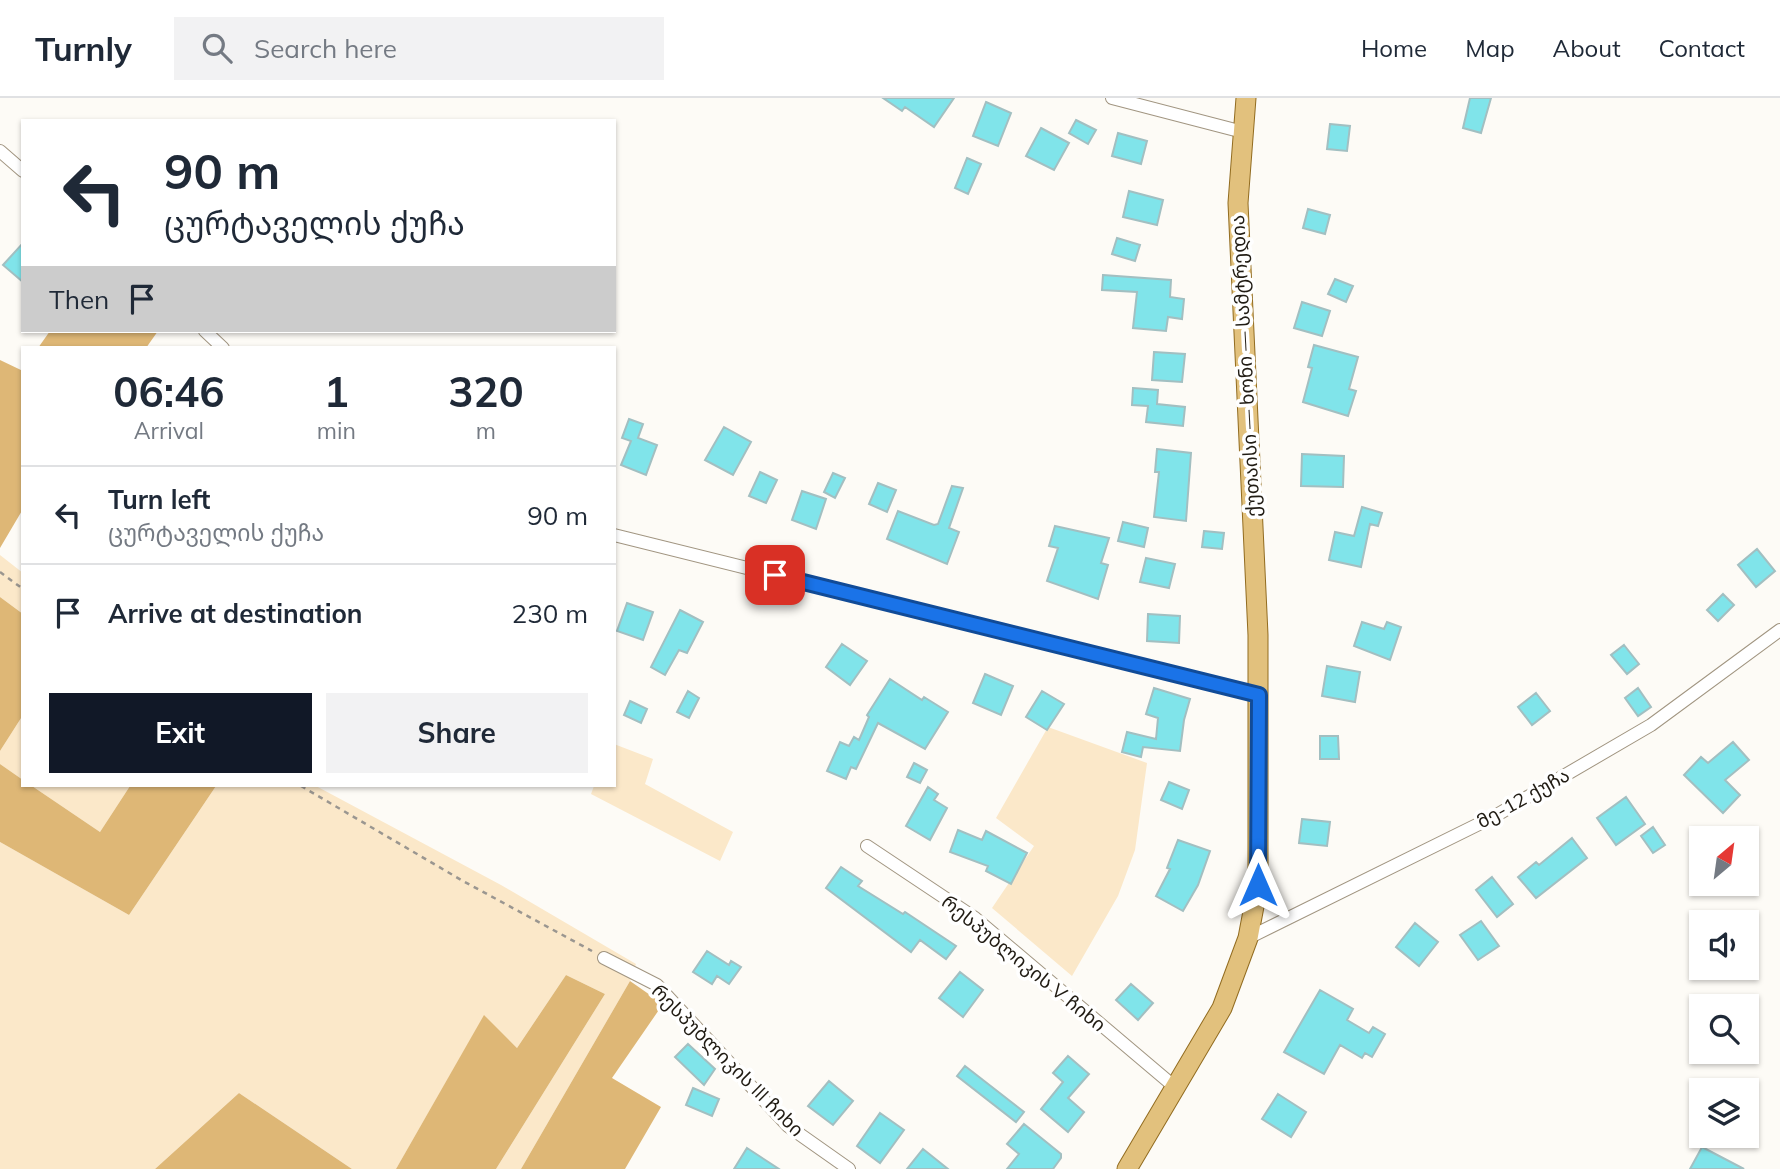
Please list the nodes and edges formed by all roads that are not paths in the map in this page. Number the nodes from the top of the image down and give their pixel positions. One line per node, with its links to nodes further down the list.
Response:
1 (1112, 98): 3 (street)
2 (1246, 98): 3 (main road, ქუთაისი — ხონი — სამტრედია)
3 (1243, 132): 10 (main road, ქუთაისი — ხონი — სამტრედია)
4 (0, 151): 5 (street)
5 (21, 169)
6 (207, 333): 7 (street)
7 (221, 346)
8 (616, 535): 10 (street)
9 (1780, 630): 12 (street, მე-12 ქუჩა)
10 (1259, 695): 12 (main road, ქუთაისი — ხონი — სამტრედია)
11 (867, 846): 14 (street, რესპუბლიკის V ჩიხი)
12 (1248, 938): 14 (main road, ქუთაისი — ხონი — სამტრედია)
13 (604, 958): 15 (street, რესპუბლიკის III ჩიხი)
14 (1175, 1088): 16 (main road, ქუთაისი — ხონი — სამტრედია)
15 (849, 1169)
16 (1128, 1169)

